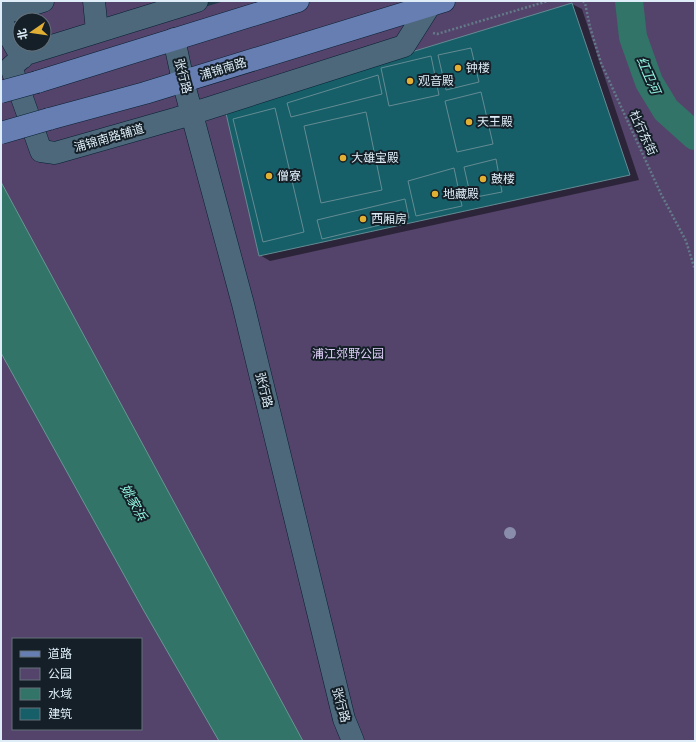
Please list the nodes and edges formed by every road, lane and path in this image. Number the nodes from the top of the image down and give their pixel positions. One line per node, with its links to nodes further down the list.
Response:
1 (43, 1): 8 (street)
2 (94, 1): 11 (street)
3 (197, 1): 11 (street)
4 (298, 1): 12 (main road)
5 (548, 1): 10 (path)
6 (583, 1): 18 (path, 杜行东街)
7 (437, 3): 10 (street, 浦锦南路辅道); 14 (main road, 浦锦南路)
8 (1, 14)
9 (1, 21): 13 (street)
10 (414, 30): 16 (street, 浦锦南路辅道)
11 (97, 31): 13 (street)
12 (174, 39): 14 (street, 张行路); 15 (main road, bridge)
13 (22, 58): 16 (street, 浦锦南路辅道)
14 (184, 81): 16 (street, 张行路); 17 (main road, 浦锦南路, bridge)
15 (1, 92)
16 (192, 113): 19 (street, 张行路)
17 (1, 133)
18 (695, 270)
19 (352, 741)

